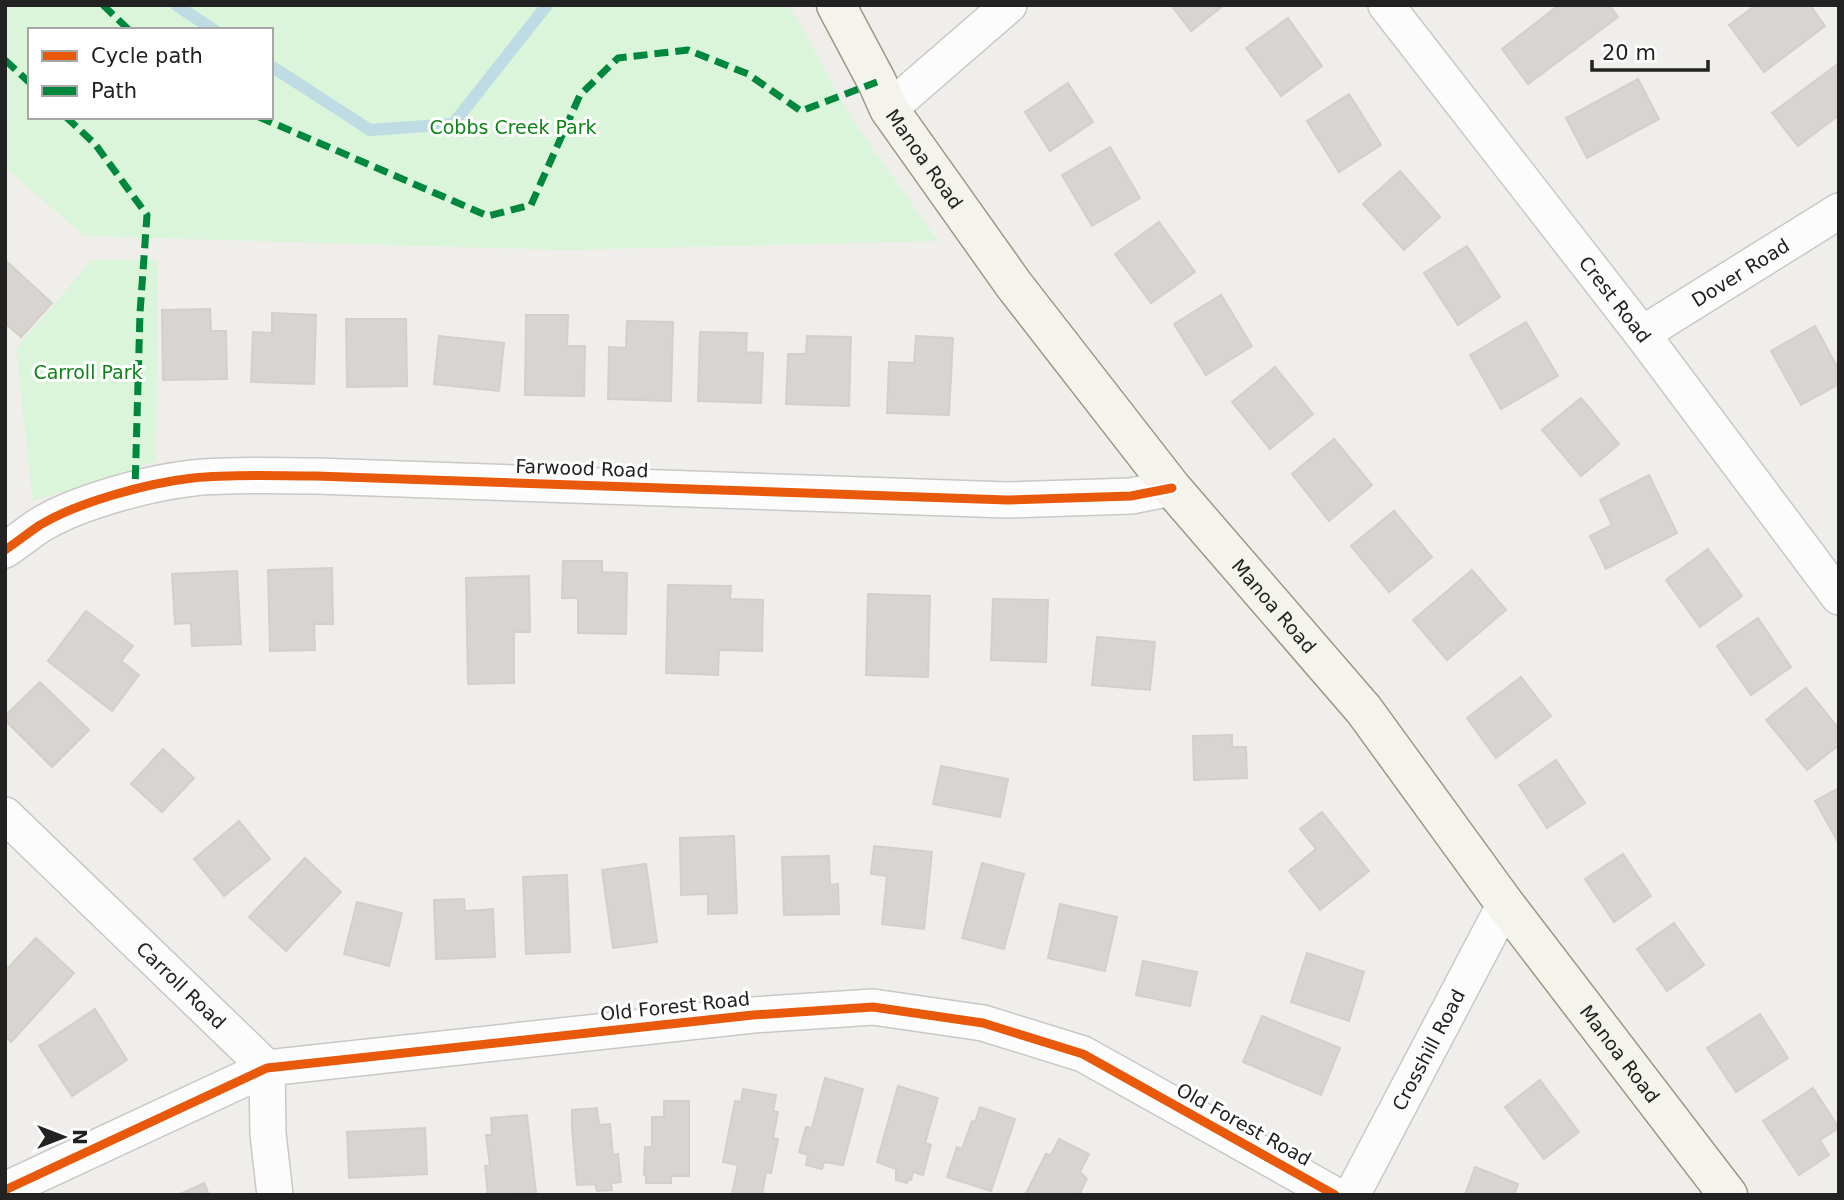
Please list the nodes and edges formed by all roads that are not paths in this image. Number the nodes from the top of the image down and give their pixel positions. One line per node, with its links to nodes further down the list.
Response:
1 (836, 5): 4 (main road, Manoa Road)
2 (1009, 5): 4 (street)
3 (1385, 5): 6 (street, Crest Road)
4 (889, 109): 7 (main road, Manoa Road)
5 (1839, 212): 6 (street, Dover Road)
6 (1642, 334): 9 (street, Crest Road)
7 (1172, 488): 8 (street, Farwood Road); 11 (main road, Manoa Road)
8 (5, 550)
9 (1839, 597)
10 (5, 815): 12 (street, Carroll Road)
11 (1505, 904): 16 (street, Crosshill Road); 17 (main road, Manoa Road)
12 (267, 1068): 13 (street, Old Forest Road); 14 (street); 15 (street, Old Forest Road)
13 (5, 1190)
14 (275, 1195)
15 (1335, 1195)
16 (1352, 1195)
17 (1728, 1195)

